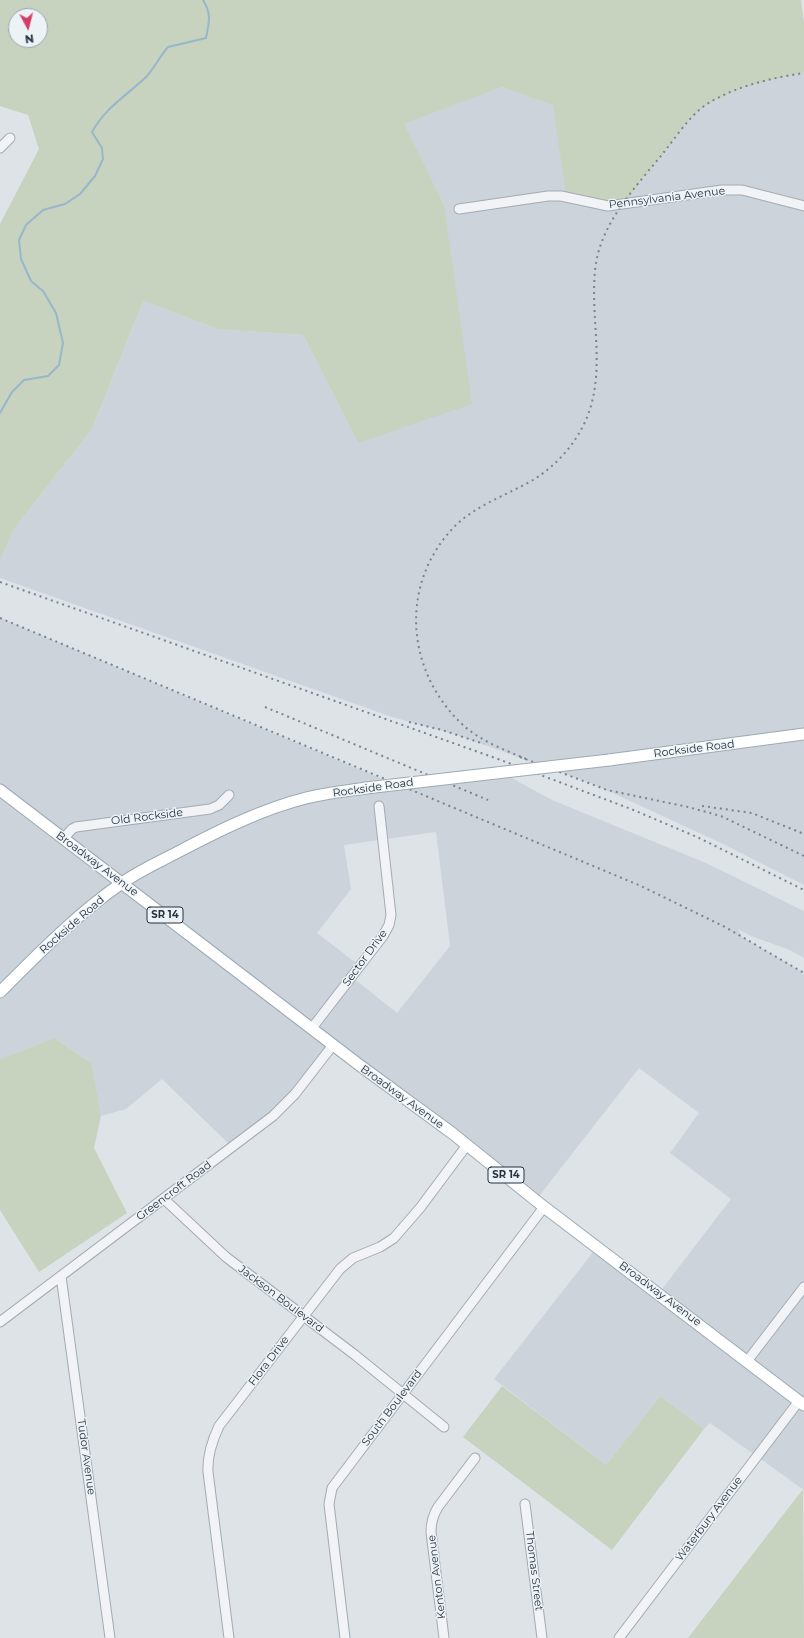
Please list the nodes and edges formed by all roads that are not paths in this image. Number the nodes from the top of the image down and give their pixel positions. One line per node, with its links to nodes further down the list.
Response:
1 (10, 138): 2 (street)
2 (0, 148)
3 (804, 206): 4 (street, Pennsylvania Avenue)
4 (459, 209)
5 (804, 734): 10 (main road, Rockside Road, bridge)
6 (0, 790): 9 (main road, Broadway Avenue / SR 14)
7 (229, 795): 9 (street, Old Rockside)
8 (379, 806): 12 (street, Sector Drive)
9 (64, 838): 10 (main road, Broadway Avenue / SR 14)
10 (122, 882): 11 (main road, Rockside Road); 12 (main road, Broadway Avenue / SR 14)
11 (0, 992)
12 (312, 1028): 13 (main road, Broadway Avenue / SR 14)
13 (333, 1045): 14 (main road, Broadway Avenue / SR 14); 15 (street, Greencroft Road)
14 (467, 1145): 16 (main road, Broadway Avenue / SR 14); 19 (street, Flora Drive)
15 (164, 1199): 17 (street, Greencroft Road); 19 (street, Jackson Boulevard)
16 (544, 1207): 21 (main road, Broadway Avenue / SR 14); 22 (street, South Boulevard)
17 (61, 1276): 20 (street, Greencroft Road); 27 (street, Tudor Avenue)
18 (804, 1288): 21 (street)
19 (303, 1316): 22 (street, Jackson Boulevard); 28 (street, Flora Drive)
20 (0, 1322)
21 (748, 1360): 23 (main road, Broadway Avenue / SR 14)
22 (403, 1393): 24 (street, Jackson Boulevard); 29 (street, South Boulevard)
23 (801, 1403): 32 (street, Waterbury Avenue)
24 (444, 1427)
25 (475, 1458): 30 (street, Kenton Avenue)
26 (525, 1504): 31 (street, Thomas Street)
27 (110, 1638)
28 (229, 1638)
29 (345, 1638)
30 (444, 1638)
31 (542, 1638)
32 (619, 1638)

